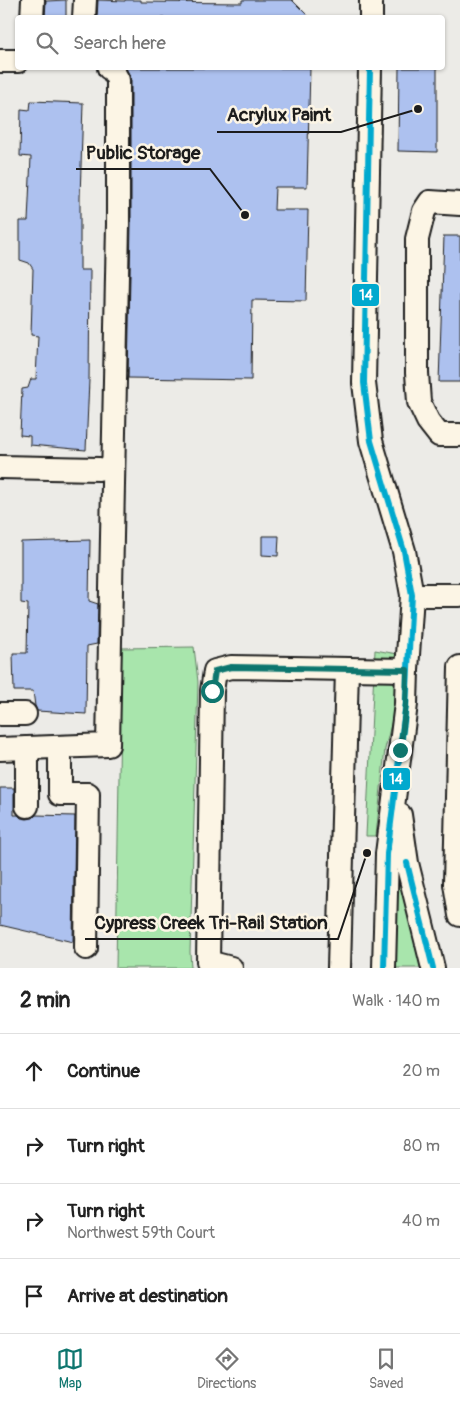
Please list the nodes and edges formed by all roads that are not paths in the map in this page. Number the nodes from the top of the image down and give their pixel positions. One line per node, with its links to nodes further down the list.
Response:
1 (33, 0): 4 (street)
2 (85, 0): 5 (street)
3 (371, 0): 6 (street)
4 (32, 15)
5 (84, 15)
6 (371, 15)
7 (0, 61): 8 (street)
8 (15, 61)
9 (113, 70): 22 (street)
10 (370, 70): 15 (street)
11 (460, 204): 12 (street)
12 (460, 435)
13 (0, 467): 14 (street)
14 (99, 469)
15 (412, 595): 16 (street); 19 (street)
16 (460, 595)
17 (460, 667): 27 (street)
18 (346, 669): 19 (street); 29 (street); 31 (street)
19 (407, 670): 25 (street)
20 (0, 714): 21 (street)
21 (25, 714)
22 (60, 747): 23 (street); 28 (street)
23 (27, 748): 24 (street); 26 (street)
24 (0, 749)
25 (397, 776): 32 (street); 33 (street)
26 (26, 806)
27 (460, 915)
28 (86, 948)
29 (209, 965): 30 (street)
30 (231, 968)
31 (339, 968)
32 (384, 968)
33 (433, 968)

